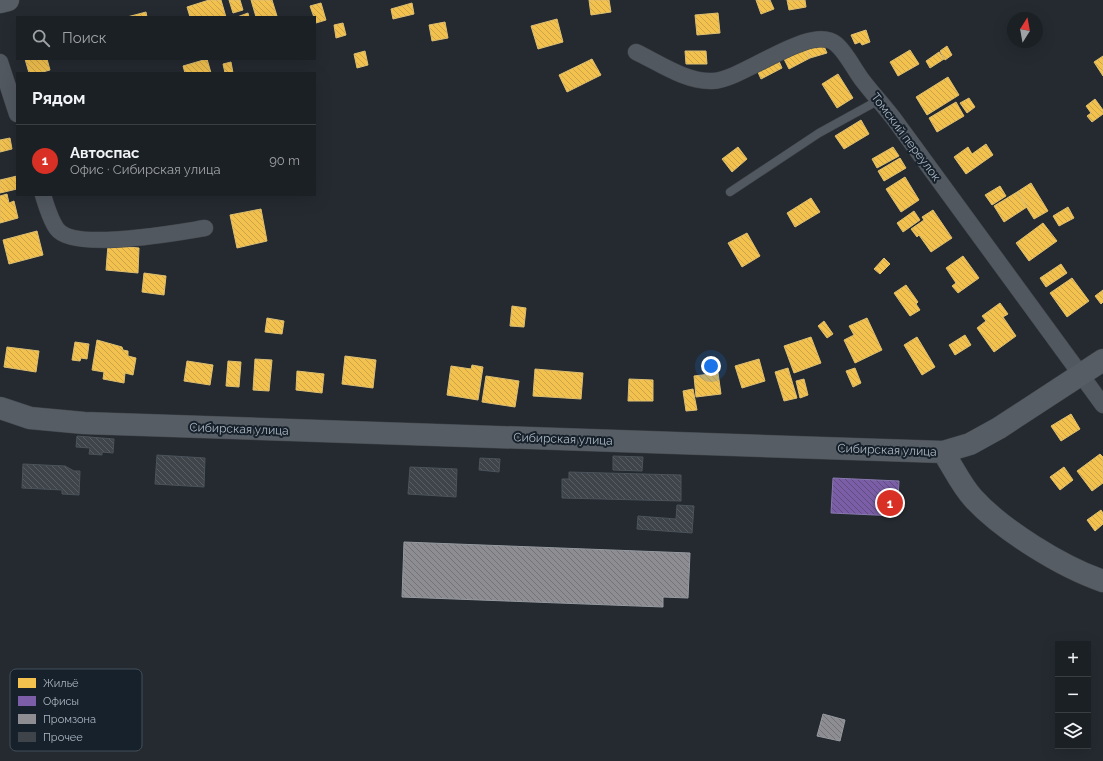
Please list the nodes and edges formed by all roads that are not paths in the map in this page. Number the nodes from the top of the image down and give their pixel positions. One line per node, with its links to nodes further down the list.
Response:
1 (8, 0): 2 (street)
2 (0, 2)
3 (636, 52): 5 (street, Томский переулок)
4 (0, 62): 6 (street)
5 (878, 100): 7 (lane); 11 (street, Томский переулок)
6 (16, 111)
7 (730, 192)
8 (43, 196): 9 (street)
9 (205, 228)
10 (1103, 360): 11 (street, Сибирская улица)
11 (1082, 376): 12 (street, Томский переулок); 14 (street, Сибирская улица)
12 (1103, 405)
13 (0, 408): 14 (street, Сибирская улица)
14 (943, 452): 15 (street)
15 (1103, 581)

